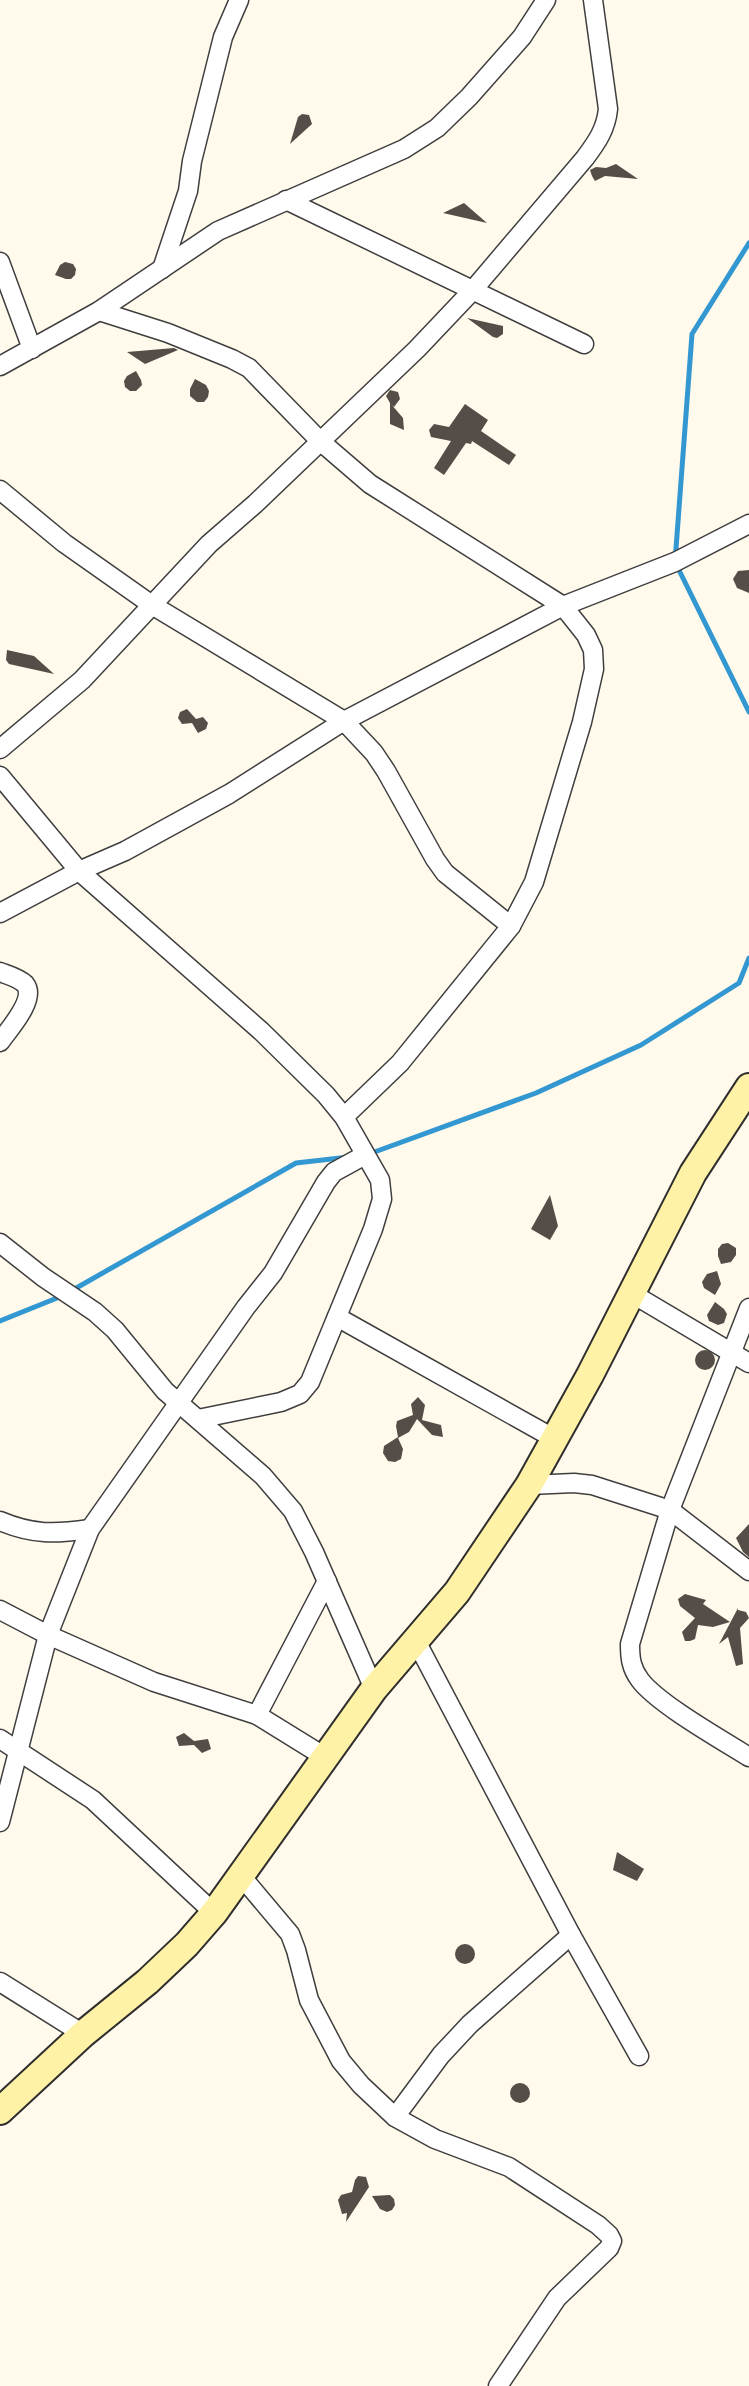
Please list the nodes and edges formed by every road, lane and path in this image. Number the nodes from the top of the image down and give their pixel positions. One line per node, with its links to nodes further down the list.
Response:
1 (239, 0): 6 (street)
2 (546, 0): 4 (street)
3 (593, 0): 7 (street)
4 (286, 200): 6 (street); 7 (street)
5 (0, 262): 10 (street)
6 (162, 269): 8 (street)
7 (472, 291): 9 (street); 12 (street)
8 (99, 311): 10 (street); 12 (street)
9 (584, 344)
10 (32, 349): 11 (street)
11 (0, 366)
12 (320, 441): 15 (street); 16 (street)
13 (0, 490): 15 (street)
14 (749, 524): 16 (street)
15 (152, 605): 17 (street); 18 (street)
16 (563, 606): 17 (street); 22 (street)
17 (344, 721): 20 (street); 22 (street)
18 (0, 749)
19 (0, 776): 20 (street)
20 (79, 871): 21 (street); 26 (street)
21 (0, 913)
22 (511, 926): 26 (street)
23 (0, 972): 24 (street)
24 (0, 1042)
25 (749, 1087): 29 (main road)
26 (344, 1116): 27 (street)
27 (365, 1155): 31 (street); 34 (street)
28 (0, 1243): 34 (street)
29 (631, 1293): 32 (street); 36 (main road)
30 (749, 1308): 32 (street)
31 (337, 1317): 35 (street); 36 (street)
32 (733, 1352): 33 (street); 38 (street)
33 (749, 1363)
34 (178, 1403): 35 (street); 40 (street)
35 (198, 1419): 42 (street)
36 (555, 1439): 37 (main road)
37 (529, 1485): 38 (street); 45 (main road)
38 (670, 1510): 41 (street); 51 (street)
39 (0, 1521): 40 (street)
40 (90, 1530): 44 (street)
41 (749, 1571)
42 (327, 1581): 46 (street); 47 (street)
43 (0, 1610): 44 (street)
44 (48, 1635): 47 (street); 49 (street)
45 (416, 1641): 46 (main road); 55 (street)
46 (374, 1689): 50 (main road)
47 (257, 1715): 50 (street)
48 (0, 1739): 49 (street)
49 (17, 1751): 52 (street); 54 (street)
50 (325, 1756): 53 (main road)
51 (749, 1757)
52 (0, 1822)
53 (242, 1877): 54 (main road); 60 (street)
54 (214, 1913): 57 (main road)
55 (571, 1935): 58 (street); 60 (street)
56 (0, 1982): 57 (street)
57 (83, 2034): 59 (main road)
58 (639, 2056)
59 (0, 2112)
60 (396, 2117): 61 (street)
61 (498, 2386)

